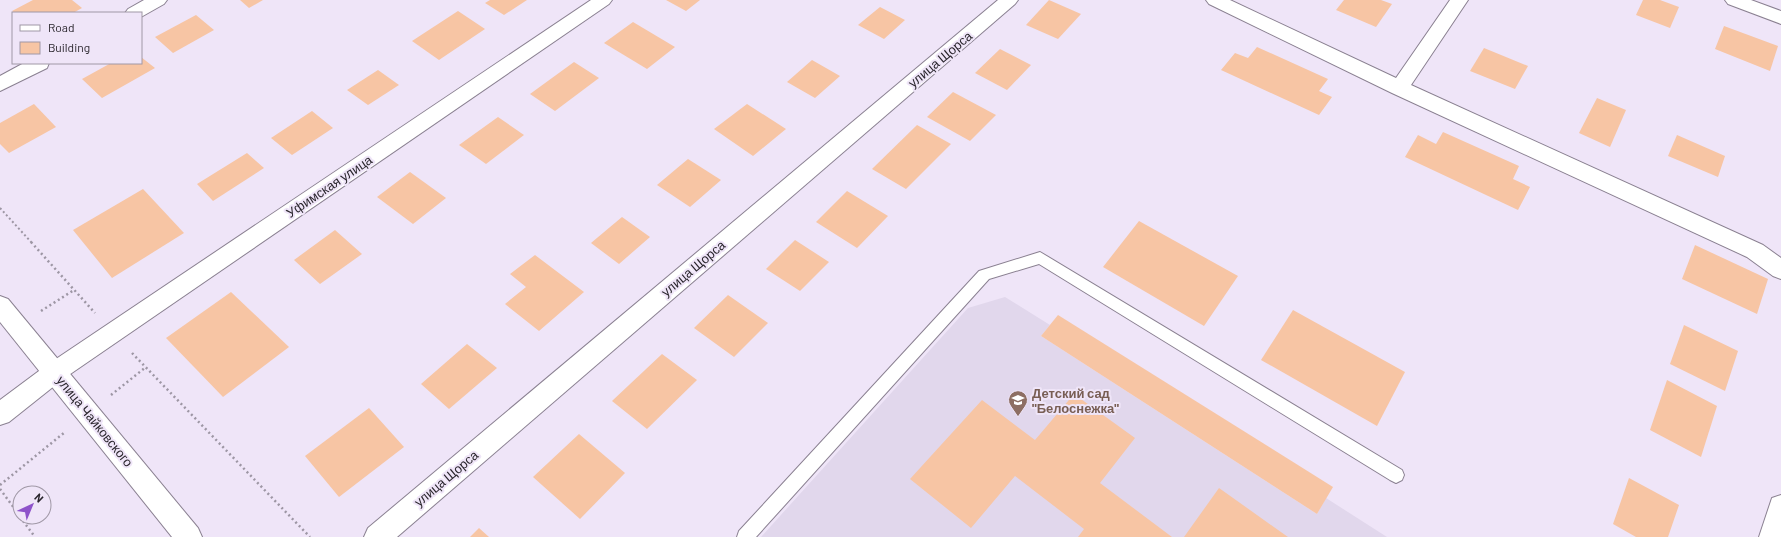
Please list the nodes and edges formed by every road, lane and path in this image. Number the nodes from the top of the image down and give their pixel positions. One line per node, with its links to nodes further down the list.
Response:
1 (158, 0): 7 (street)
2 (603, 0): 15 (street, Уфимская улица)
3 (1009, 0): 26 (street, улица Щорса)
4 (1215, 0): 11 (street)
5 (1459, 0): 11 (street)
6 (1734, 0): 8 (street)
7 (136, 12)
8 (1781, 18)
9 (38, 64): 10 (street)
10 (0, 84)
11 (1399, 88): 13 (street)
12 (0, 208): 15 (path)
13 (1781, 270)
14 (0, 306): 16 (street, улица Чайковского)
15 (113, 333): 16 (street, Уфимская улица); 25 (path)
16 (56, 372): 17 (street, Уфимская улица); 24 (street, улица Чайковского)
17 (0, 414)
18 (1396, 475): 27 (lane)
19 (0, 490): 20 (path)
20 (12, 506)
21 (1781, 507): 28 (street)
22 (26, 525): 23 (path)
23 (35, 537)
24 (189, 537)
25 (310, 537)
26 (377, 537)
27 (745, 537)
28 (1772, 537)

